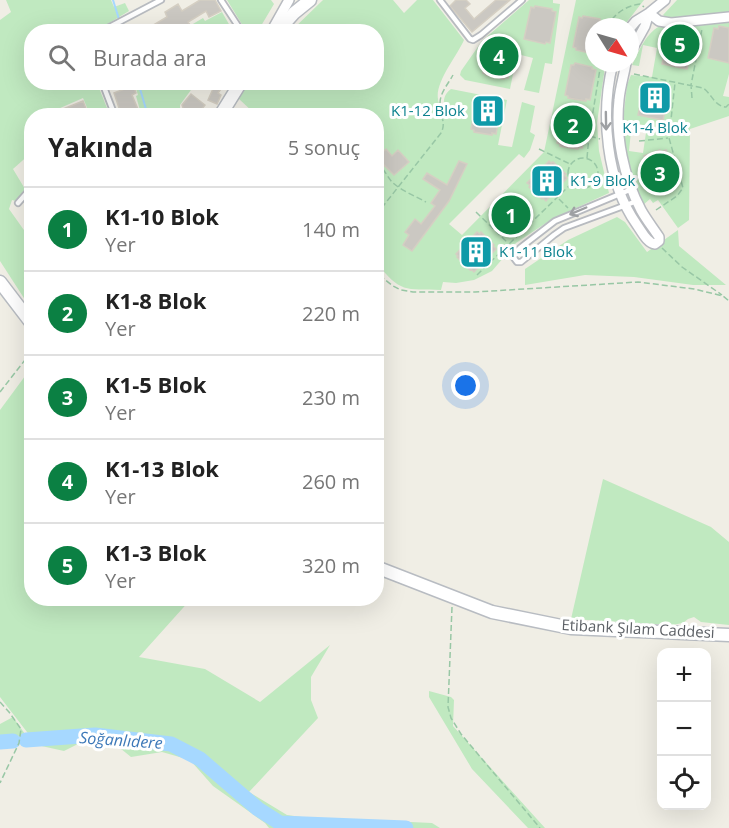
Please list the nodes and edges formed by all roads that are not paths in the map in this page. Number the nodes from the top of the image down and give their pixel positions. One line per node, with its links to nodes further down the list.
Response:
1 (161, 0): 11 (lane)
2 (221, 0): 12 (lane)
3 (289, 0): 13 (street)
4 (310, 0): 14 (street)
5 (440, 0): 6 (lane)
6 (522, 0)
7 (665, 0): 8 (street)
8 (649, 13): 9 (street); 10 (street); 15 (street)
9 (729, 16)
10 (639, 19)
11 (115, 24)
12 (237, 24)
13 (276, 24)
14 (284, 24)
15 (639, 37)
16 (610, 72): 23 (street, one-way to 23)
17 (624, 72): 22 (street)
18 (105, 90): 20 (lane)
19 (236, 90): 21 (street)
20 (112, 108)
21 (225, 108)
22 (632, 189): 23 (lane); 25 (street)
23 (620, 194): 27 (street); 27 (lane, one-way to 27)
24 (24, 196): 26 (lane)
25 (637, 201): 27 (lane); 27 (street)
26 (18, 203)
27 (626, 205)
28 (0, 282): 29 (street)
29 (24, 314)
30 (384, 570): 31 (street, Etibank Şılam Caddesi)
31 (729, 635)

